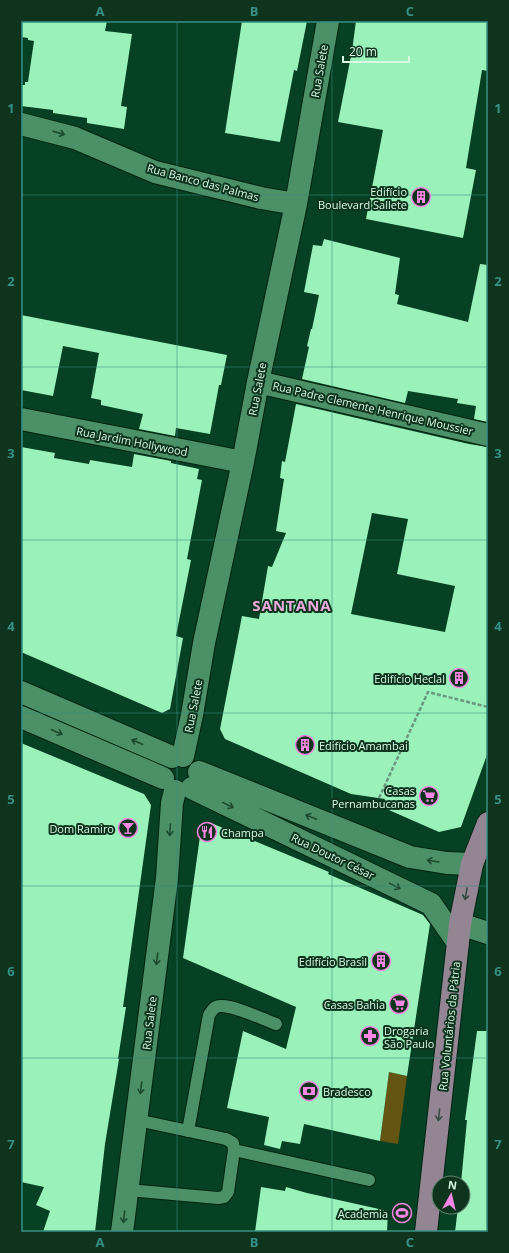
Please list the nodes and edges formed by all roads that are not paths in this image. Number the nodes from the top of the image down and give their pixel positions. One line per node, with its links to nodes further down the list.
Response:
1 (328, 21): 3 (street, Rua Salete)
2 (21, 124): 3 (street, Rua Banco das Palmas, one-way to 3)
3 (296, 204): 4 (street, Rua Salete)
4 (258, 382): 6 (street, Rua Padre Clemente Henrique Moussier); 7 (street, Rua Salete)
5 (21, 419): 7 (street, Rua Jardim Hollywood)
6 (488, 435)
7 (243, 462): 10 (street, Rua Salete)
8 (21, 692): 10 (street, one-way to 8)
9 (21, 717): 11 (street, Rua Doutor César, one-way to 11)
10 (178, 756): 11 (street); 11 (street, Rua Salete)
11 (182, 782): 13 (street, Rua Doutor César, one-way to 11); 14 (street, Rua Doutor César, one-way to 14); 17 (street, Rua Salete, one-way to 17)
12 (488, 823): 13 (main road, Rua Voluntários da Pátria)
13 (472, 864): 14 (main road, Rua Voluntários da Pátria, one-way to 14)
14 (459, 933): 15 (street); 23 (main road, Rua Voluntários da Pátria, one-way to 23)
15 (488, 933)
16 (276, 1024): 18 (lane)
17 (137, 1120): 18 (lane); 21 (street, Rua Salete)
18 (188, 1131): 19 (lane)
19 (234, 1150): 20 (lane); 21 (lane)
20 (369, 1180)
21 (128, 1190): 22 (street, Rua Salete, one-way to 22)
22 (122, 1232)
23 (426, 1232)

